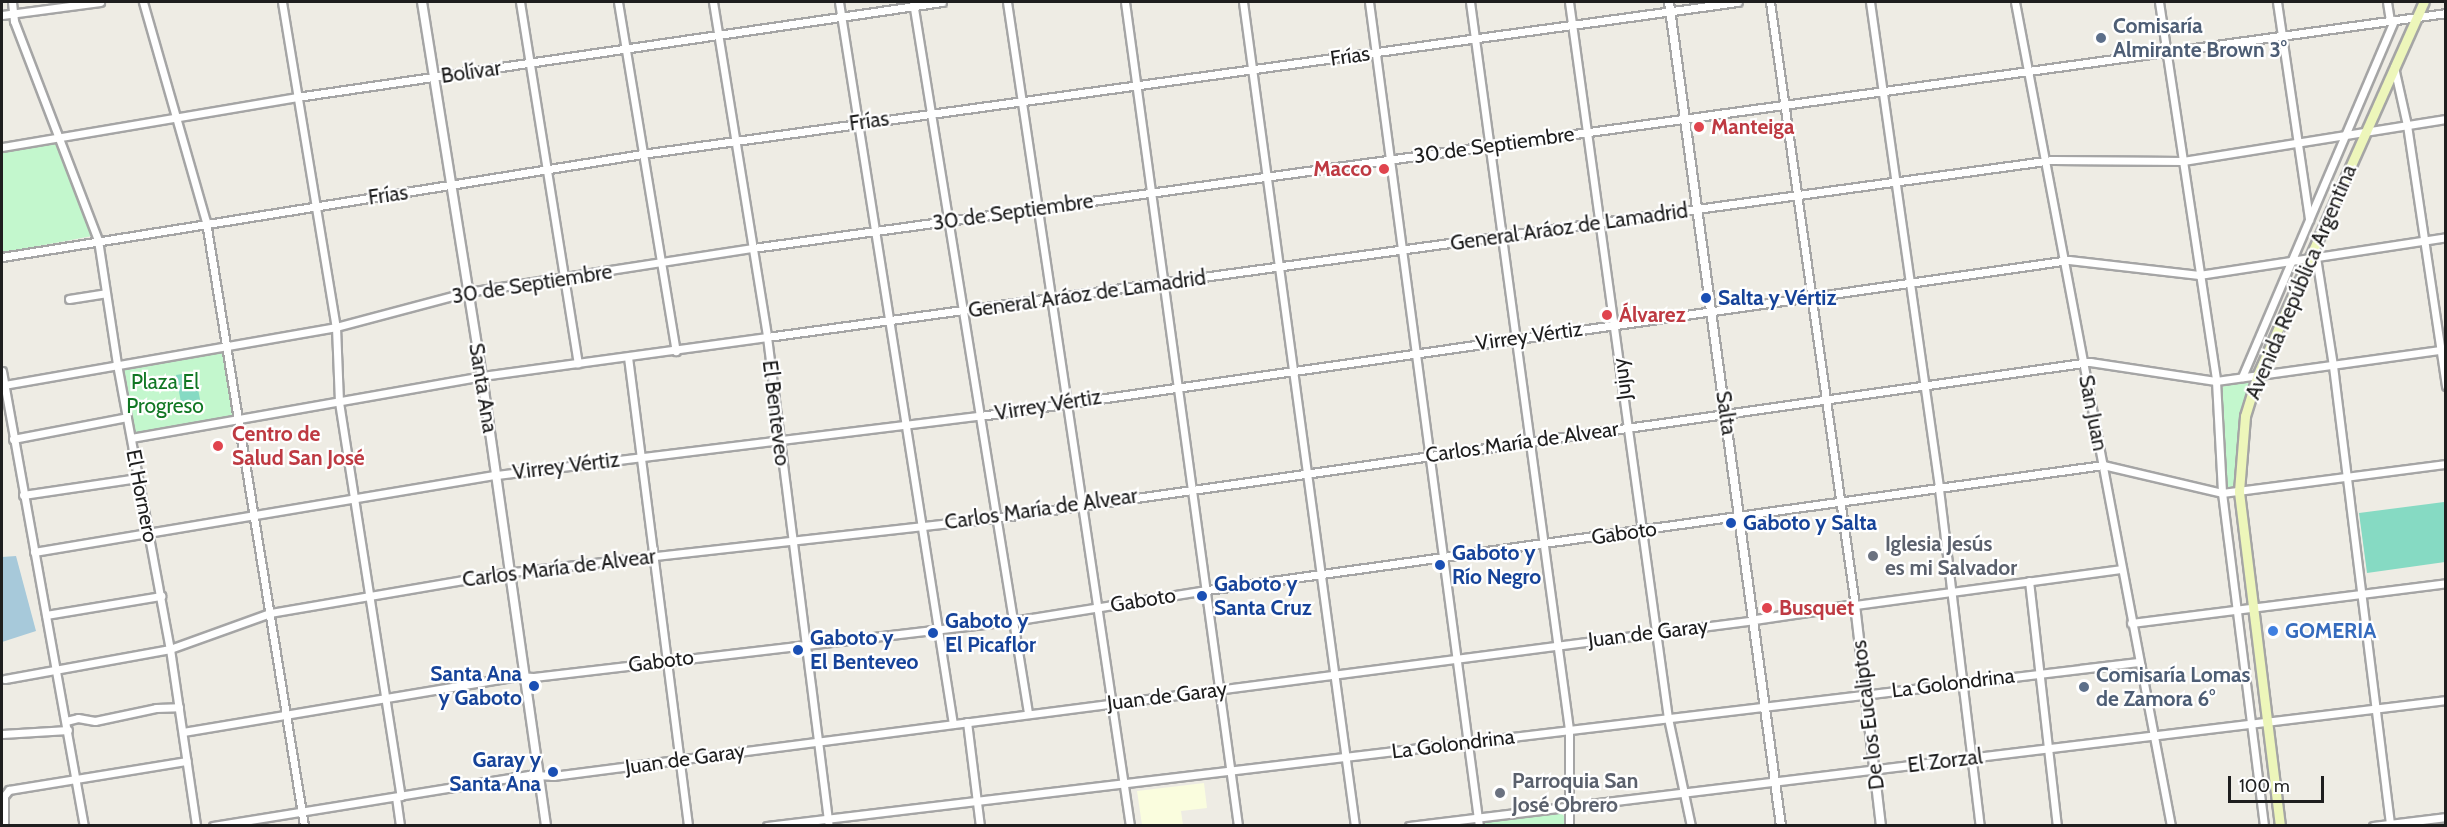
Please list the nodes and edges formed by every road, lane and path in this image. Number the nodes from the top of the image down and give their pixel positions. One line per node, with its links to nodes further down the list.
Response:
1 (12, 2): 28 (street, El Hornero)
2 (100, 2): 28 (street)
3 (143, 2): 51 (street)
4 (282, 2): 47 (street)
5 (422, 2): 44 (street, Santa Ana)
6 (520, 2): 40 (street)
7 (618, 2): 37 (street)
8 (712, 2): 34 (street, El Benteveo)
9 (839, 2): 30 (street)
10 (942, 2): 25 (street, Bolívar)
11 (1007, 2): 48 (street)
12 (1125, 2): 45 (street)
13 (1243, 2): 42 (street)
14 (1369, 2): 39 (street)
15 (1470, 2): 36 (street)
16 (1569, 2): 33 (street, Jujuy)
17 (1738, 2): 26 (street, Frías)
18 (1770, 2): 49 (street)
19 (1870, 2): 46 (street)
20 (2015, 2): 43 (street, San Juan)
21 (2159, 2): 38 (street, Avenida República Argentina)
22 (2277, 2): 35 (street)
23 (2387, 2): 32 (street)
24 (2424, 2): 31 (main road, Avenida República Argentina)
25 (913, 3): 30 (street, Bolívar); 50 (street)
26 (1669, 6): 33 (street, Frías); 52 (street, Salta)
27 (2445, 13): 31 (street, 30 de Septiembre)
28 (13, 14): 29 (street); 59 (street, El Hornero)
29 (2, 15)
30 (841, 15): 34 (street, Bolívar); 54 (street)
31 (2416, 17): 32 (street, 30 de Septiembre); 41 (main road, Avenida República Argentina)
32 (2392, 21): 35 (street, 30 de Septiembre); 58 (street, Avenida República Argentina)
33 (1572, 24): 36 (street, Frías); 56 (street, Jujuy)
34 (717, 33): 37 (street, Bolívar); 60 (street, El Benteveo)
35 (2282, 36): 38 (street, 30 de Septiembre); 61 (street)
36 (1475, 38): 39 (street, Frías); 63 (street)
37 (625, 47): 40 (street, Bolívar); 64 (street)
38 (2167, 51): 43 (street, 30 de Septiembre); 66 (street, Avenida República Argentina)
39 (1376, 52): 42 (street, Frías); 65 (street)
40 (531, 63): 44 (street, Bolívar); 68 (street)
41 (2394, 67): 55 (street); 57 (main road, Avenida República Argentina)
42 (1252, 68): 45 (street, Frías); 69 (street)
43 (2027, 70): 46 (street, 30 de Septiembre); 67 (street, San Juan)
44 (433, 77): 47 (street, Bolívar); 71 (street, Santa Ana)
45 (1137, 84): 48 (street, Frías); 72 (street)
46 (1883, 92): 49 (street, 30 de Septiembre); 70 (street)
47 (297, 98): 51 (street, Bolívar); 74 (street)
48 (1021, 100): 50 (street, Frías); 75 (street)
49 (1784, 105): 52 (street, 30 de Septiembre); 73 (street)
50 (930, 112): 54 (street, Frías); 77 (street)
51 (176, 116): 59 (street, Bolívar); 78 (street)
52 (1685, 119): 56 (street, 30 de Septiembre); 76 (street, Salta)
53 (2445, 119): 55 (street, General Aráoz de Lamadrid)
54 (860, 123): 60 (street, Frías); 81 (street)
55 (2407, 125): 57 (street, General Aráoz de Lamadrid); 85 (street)
56 (1587, 132): 63 (street, 30 de Septiembre); 80 (street, Jujuy)
57 (2366, 132): 58 (street, General Aráoz de Lamadrid); 89 (main road, Avenida República Argentina)
58 (2347, 135): 61 (street, General Aráoz de Lamadrid); 79 (street, Avenida República Argentina)
59 (58, 137): 62 (street, Bolívar); 84 (street, El Hornero)
60 (735, 140): 64 (street, Frías); 86 (street, El Benteveo)
61 (2298, 143): 66 (street, General Aráoz de Lamadrid); 79 (street)
62 (2, 147)
63 (1490, 147): 65 (street, 30 de Septiembre); 82 (street)
64 (642, 154): 68 (street, Frías); 92 (street)
65 (1390, 158): 69 (street, 30 de Septiembre); 87 (street)
66 (2183, 161): 67 (street, General Aráoz de Lamadrid); 94 (street, Avenida República Argentina)
67 (2045, 162): 70 (street, General Aráoz de Lamadrid); 90 (street, San Juan)
68 (548, 171): 71 (street, Frías); 95 (street)
69 (1267, 176): 72 (street, 30 de Septiembre); 93 (street)
70 (1895, 183): 73 (street, General Aráoz de Lamadrid); 97 (street)
71 (453, 185): 74 (street, Frías); 98 (street, Santa Ana)
72 (1150, 193): 75 (street, 30 de Septiembre); 96 (street)
73 (1797, 196): 76 (street, General Aráoz de Lamadrid); 100 (street)
74 (317, 205): 78 (street, Frías); 107 (street)
75 (1036, 209): 77 (street, 30 de Septiembre); 102 (street)
76 (1698, 210): 80 (street, General Aráoz de Lamadrid); 104 (street, Salta)
77 (950, 221): 81 (street, 30 de Septiembre); 103 (street)
78 (207, 222): 84 (street, Frías); 110 (street)
79 (2309, 222): 91 (street, Avenida República Argentina)
80 (1600, 223): 82 (street, General Aráoz de Lamadrid); 106 (street, Jujuy)
81 (875, 231): 86 (street, 30 de Septiembre); 105 (street)
82 (1502, 237): 87 (street, General Aráoz de Lamadrid); 109 (street)
83 (2445, 237): 85 (street, Virrey Vértiz)
84 (98, 240): 88 (street, Frías); 99 (street, El Hornero)
85 (2424, 240): 89 (street, Virrey Vértiz); 111 (street)
86 (753, 248): 92 (street, 30 de Septiembre); 108 (street, El Benteveo)
87 (1403, 250): 93 (street, General Aráoz de Lamadrid); 113 (street)
88 (2, 257)
89 (2313, 257): 91 (street, Virrey Vértiz); 118 (street); 121 (main road, Avenida República Argentina)
90 (2063, 261): 94 (street, Virrey Vértiz); 97 (street, Virrey Vértiz); 116 (street, San Juan)
91 (2292, 261): 94 (street, Virrey Vértiz); 123 (street, Avenida República Argentina)
92 (660, 262): 95 (street, 30 de Septiembre); 112 (street)
93 (1280, 268): 96 (street, General Aráoz de Lamadrid); 119 (street)
94 (2199, 275): 124 (street, Avenida República Argentina)
95 (566, 278): 98 (street, 30 de Septiembre); 115 (street)
96 (1165, 283): 102 (street, General Aráoz de Lamadrid); 127 (street)
97 (1909, 285): 100 (street, Virrey Vértiz); 126 (street)
98 (468, 292): 107 (street, 30 de Septiembre); 122 (street, Santa Ana)
99 (106, 293): 101 (street); 117 (street, El Hornero)
100 (1810, 297): 104 (street, Virrey Vértiz); 129 (street)
101 (69, 299)
102 (1050, 299): 103 (street, General Aráoz de Lamadrid); 131 (street)
103 (963, 311): 105 (street, General Aráoz de Lamadrid); 133 (street)
104 (1712, 312): 106 (street, Virrey Vértiz); 132 (street, Salta)
105 (891, 321): 108 (street, General Aráoz de Lamadrid); 136 (street)
106 (1615, 324): 109 (street, Virrey Vértiz); 137 (street, Jujuy)
107 (336, 327): 110 (street, 30 de Septiembre); 130 (street)
108 (766, 337): 112 (street, General Aráoz de Lamadrid); 139 (street, El Benteveo)
109 (1516, 338): 113 (street, Virrey Vértiz); 141 (street)
110 (229, 346): 117 (street, 30 de Septiembre); 135 (street)
111 (2443, 350): 118 (street, Carlos María de Alvear); 128 (street)
112 (676, 351): 114 (street, General Aráoz de Lamadrid)
113 (1418, 352): 119 (street, Virrey Vértiz); 142 (street)
114 (628, 357): 115 (street, General Aráoz de Lamadrid); 143 (street)
115 (578, 363): 122 (street, General Aráoz de Lamadrid)
116 (2083, 363): 124 (street, Carlos María de Alvear); 126 (street, Carlos María de Alvear); 145 (street, San Juan)
117 (117, 364): 125 (street, 30 de Septiembre); 134 (street, El Hornero)
118 (2333, 366): 121 (street, Carlos María de Alvear); 148 (street)
119 (1293, 369): 127 (street, Virrey Vértiz); 146 (street)
120 (2, 371): 125 (street)
121 (2258, 374): 123 (street, Carlos María de Alvear); 152 (main road, Avenida República Argentina)
122 (482, 376): 130 (street, General Aráoz de Lamadrid); 147 (street, Santa Ana)
123 (2242, 377): 124 (street, Carlos María de Alvear)
124 (2216, 381): 153 (street, Avenida República Argentina)
125 (4, 385): 140 (street)
126 (1924, 385): 129 (street, Carlos María de Alvear); 151 (street)
127 (1179, 386): 131 (street, Virrey Vértiz); 150 (street)
128 (2445, 386)
129 (1825, 399): 132 (street, Carlos María de Alvear); 156 (street)
130 (339, 402): 135 (street, General Aráoz de Lamadrid); 155 (street)
131 (1067, 402): 133 (street, Virrey Vértiz); 157 (street)
132 (1726, 414): 137 (street, Carlos María de Alvear); 159 (street, Salta)
133 (980, 416): 136 (street, Virrey Vértiz); 160 (street)
134 (127, 417): 138 (street, El Hornero); 140 (street)
135 (240, 418): 138 (street, General Aráoz de Lamadrid); 158 (street)
136 (907, 424): 139 (street, Virrey Vértiz); 161 (street)
137 (1627, 427): 141 (street, Carlos María de Alvear); 162 (street, Jujuy)
138 (131, 438): 149 (street, El Hornero)
139 (779, 438): 143 (street, Virrey Vértiz); 164 (street, El Benteveo)
140 (13, 440): 154 (street)
141 (1530, 441): 142 (street, Carlos María de Alvear); 165 (street)
142 (1432, 454): 146 (street, Carlos María de Alvear); 168 (street)
143 (640, 456): 147 (street, Virrey Vértiz); 167 (street)
144 (2445, 464): 148 (street)
145 (2103, 465): 151 (street, Gaboto); 153 (street); 169 (street, San Juan)
146 (1307, 472): 150 (street, Carlos María de Alvear); 171 (street)
147 (496, 475): 155 (street, Virrey Vértiz); 170 (street, Santa Ana)
148 (2345, 477): 152 (street); 177 (street)
149 (138, 478): 154 (street); 163 (street, El Hornero)
150 (1193, 488): 157 (street, Carlos María de Alvear); 174 (street)
151 (1939, 489): 156 (street, Gaboto); 175 (street)
152 (2239, 491): 153 (street); 181 (main road, Avenida República Argentina)
153 (2222, 493): 182 (street, Avenida República Argentina)
154 (23, 495): 166 (street)
155 (354, 499): 158 (street, Virrey Vértiz); 176 (street)
156 (1838, 503): 159 (street, Gaboto); 179 (street)
157 (1084, 505): 160 (street, Carlos María de Alvear); 180 (street)
158 (254, 515): 163 (street, Virrey Vértiz); 183 (street)
159 (1741, 517): 162 (street, Gaboto); 185 (street, Salta)
160 (996, 518): 161 (street, Carlos María de Alvear); 186 (street)
161 (923, 525): 164 (street, Carlos María de Alvear); 188 (street)
162 (1642, 530): 165 (street, Gaboto); 189 (street, Jujuy)
163 (149, 534): 166 (street, Virrey Vértiz); 178 (street, El Hornero)
164 (792, 542): 167 (street, Carlos María de Alvear); 190 (street, El Benteveo)
165 (1544, 544): 168 (street, Gaboto); 191 (street)
166 (34, 552): 184 (street)
167 (653, 556): 170 (street, Carlos María de Alvear); 194 (street)
168 (1445, 558): 171 (street, Gaboto); 193 (street)
169 (2121, 569): 172 (street, Juan de Garay); 187 (street, San Juan)
170 (511, 573): 176 (street, Carlos María de Alvear); 199 (street, Santa Ana)
171 (1322, 575): 174 (street, Gaboto); 197 (street)
172 (2029, 581): 175 (street, Juan de Garay); 198 (street)
173 (2445, 583): 177 (street)
174 (1207, 590): 180 (street, Gaboto); 202 (street)
175 (1952, 592): 179 (street, Juan de Garay); 201 (street)
176 (367, 594): 183 (street, Carlos María de Alvear); 204 (street)
177 (2362, 594): 181 (street); 209 (street)
178 (160, 596): 184 (street); 192 (street, El Hornero)
179 (1855, 605): 185 (street, Juan de Garay); 203 (street, De los Eucaliptos)
180 (1099, 607): 186 (street, Gaboto); 206 (street)
181 (2253, 608): 182 (street); 215 (main road, Avenida República Argentina)
182 (2237, 609): 187 (street); 217 (street, Avenida República Argentina)
183 (270, 613): 192 (street, Carlos María de Alvear); 210 (street)
184 (46, 615): 196 (street)
185 (1755, 620): 189 (street, Juan de Garay); 207 (street, Salta)
186 (1013, 621): 188 (street, Gaboto); 211 (street)
187 (2131, 623): 195 (street, San Juan)
188 (939, 628): 190 (street, Gaboto); 216 (street)
189 (1657, 631): 191 (street, Juan de Garay); 212 (street, Jujuy)
190 (806, 643): 194 (street, Gaboto); 223 (street, El Benteveo)
191 (1559, 644): 193 (street, Juan de Garay); 218 (street)
192 (170, 649): 196 (street, Carlos María de Alvear); 208 (street, El Hornero)
193 (1459, 657): 197 (street, Juan de Garay); 224 (street)
194 (666, 661): 199 (street, Gaboto); 228 (street)
195 (2138, 663): 198 (street, La Golondrina); 222 (street, San Juan)
196 (55, 670): 200 (street, Carlos María de Alvear); 213 (street)
197 (1336, 673): 202 (street, Juan de Garay); 226 (street)
198 (2039, 673): 201 (street, La Golondrina); 225 (street)
199 (525, 676): 204 (street, Gaboto); 232 (street, Santa Ana)
200 (5, 679)
201 (1963, 683): 203 (street, La Golondrina); 227 (street)
202 (1221, 690): 206 (street, Juan de Garay); 230 (street)
203 (1866, 693): 207 (street, La Golondrina); 231 (street, De los Eucaliptos)
204 (384, 696): 210 (street, Gaboto); 237 (street)
205 (2445, 700): 209 (street, El Zorzal)
206 (1114, 704): 211 (street, Juan de Garay); 234 (street)
207 (1767, 705): 212 (street, La Golondrina); 235 (street, Salta)
208 (179, 707): 213 (street); 220 (street, El Hornero)
209 (2376, 708): 215 (street, El Zorzal); 245 (street)
210 (285, 713): 220 (street, Gaboto); 240 (street)
211 (1028, 713): 214 (street, Juan de Garay)
212 (1668, 718): 218 (street, La Golondrina); 236 (street, Jujuy)
213 (66, 721): 219 (street)
214 (967, 722): 216 (street, Juan de Garay); 238 (street)
215 (2268, 722): 217 (street, El Zorzal); 269 (main road, Avenida República Argentina)
216 (953, 724): 223 (street, Juan de Garay)
217 (2252, 725): 222 (street, El Zorzal); 268 (street, Avenida República Argentina)
218 (1569, 729): 224 (street, La Golondrina); 239 (street)
219 (68, 730): 221 (street); 233 (street)
220 (183, 732): 229 (street, El Hornero)
221 (2, 734)
222 (2153, 737): 225 (street, El Zorzal); 267 (street, San Juan)
223 (819, 741): 228 (street, Juan de Garay); 243 (street, El Benteveo)
224 (1470, 743): 226 (street, La Golondrina); 241 (street)
225 (2048, 749): 227 (street, El Zorzal); 266 (street)
226 (1346, 757): 230 (street, La Golondrina); 258 (street)
227 (1972, 758): 231 (street, El Zorzal); 265 (street)
228 (680, 759): 232 (street, Juan de Garay); 253 (street)
229 (187, 761): 233 (street); 247 (street, El Hornero)
230 (1231, 769): 234 (street, La Golondrina); 257 (street)
231 (1875, 769): 235 (street, El Zorzal); 264 (street, De los Eucaliptos)
232 (539, 776): 237 (street, Juan de Garay); 252 (street, Santa Ana)
233 (76, 778): 244 (street); 246 (street)
234 (1125, 782): 238 (street, La Golondrina); 256 (street)
235 (1776, 782): 236 (street, El Zorzal); 263 (street, Salta)
236 (1684, 792): 239 (street, El Zorzal); 262 (street, Jujuy)
237 (398, 796): 240 (street, Juan de Garay); 251 (street)
238 (977, 800): 243 (street, La Golondrina); 255 (street)
239 (1570, 805): 241 (street, El Zorzal); 261 (street)
240 (302, 811): 249 (street, Juan de Garay); 250 (street)
241 (1478, 817): 259 (street, El Zorzal); 260 (street)
242 (2445, 817): 245 (street)
243 (828, 821): 254 (street, La Golondrina)
244 (4, 823)
245 (2390, 824): 270 (street)
246 (84, 825)
247 (195, 825)
248 (213, 825): 249 (street, Juan de Garay)
249 (222, 825)
250 (304, 825)
251 (400, 825)
252 (546, 825)
253 (688, 825)
254 (767, 825)
255 (980, 825)
256 (1130, 825)
257 (1238, 825)
258 (1355, 825)
259 (1408, 825)
260 (1479, 825)
261 (1569, 825)
262 (1691, 825)
263 (1781, 825)
264 (1881, 825)
265 (1980, 825)
266 (2057, 825)
267 (2171, 825)
268 (2264, 825)
269 (2280, 825)
270 (2373, 825)

